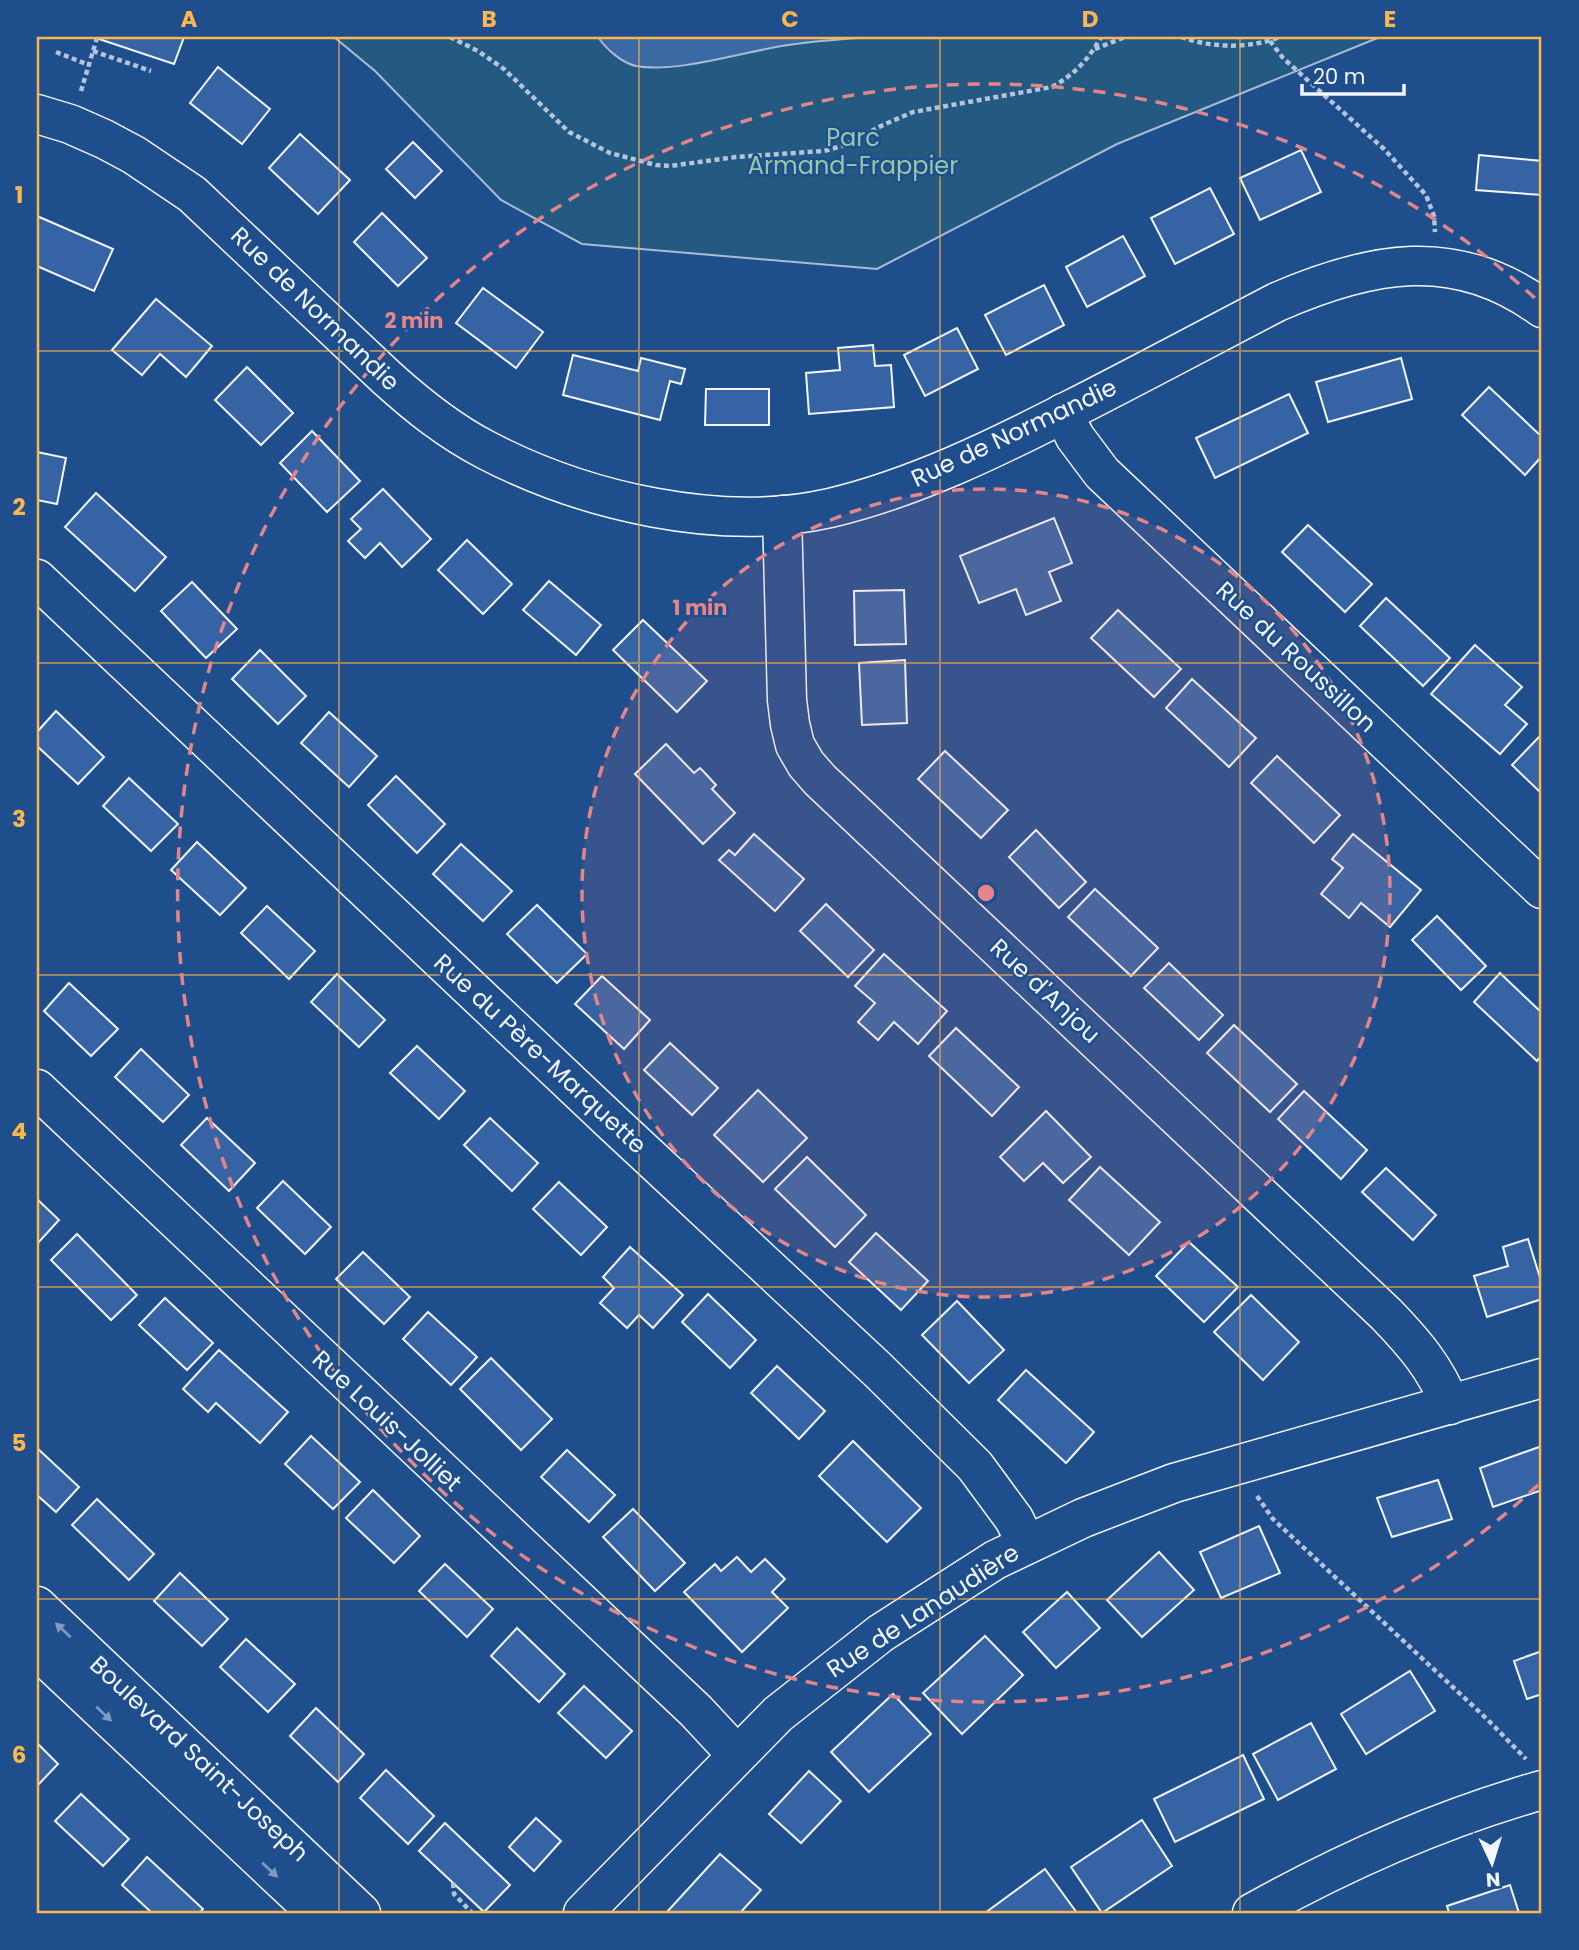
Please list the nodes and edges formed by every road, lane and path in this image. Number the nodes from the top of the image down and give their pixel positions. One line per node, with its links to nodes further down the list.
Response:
1 (450, 37): 8 (path)
2 (1101, 37): 8 (path)
3 (1125, 37): 8 (path)
4 (1181, 37): 7 (path)
5 (1279, 37): 7 (path)
6 (97, 38): 9 (path)
7 (1270, 41): 14 (path)
8 (1094, 50)
9 (93, 51): 11 (path); 12 (path)
10 (56, 52): 11 (path)
11 (89, 65): 13 (path)
12 (151, 71)
13 (53, 119): 17 (street, Rue de Normandie)
14 (1435, 240)
15 (1542, 308): 16 (street, Rue de Normandie)
16 (1063, 413): 17 (street, Rue de Normandie); 19 (street, Rue du Roussillon)
17 (782, 515): 22 (street, Rue d'Anjou)
18 (37, 579): 24 (street, Rue du Père-Marquette)
19 (1542, 889)
20 (37, 1089): 27 (street, Rue Louis-Jolliet)
21 (1542, 1378): 22 (street, Rue de Lanaudière)
22 (1450, 1405): 24 (street, Rue de Lanaudière)
23 (1255, 1493): 28 (path)
24 (1026, 1543): 27 (street, Rue de Lanaudière)
25 (37, 1606): 31 (street, Boulevard Saint-Joseph, one-way to 25)
26 (37, 1650): 30 (street, Boulevard Saint-Joseph, one-way to 30)
27 (736, 1754): 33 (street, Rue de Lanaudière)
28 (1538, 1778): 34 (street)
29 (453, 1883): 32 (path)
30 (317, 1913)
31 (361, 1913)
32 (472, 1913)
33 (583, 1913)
34 (1252, 1913)

